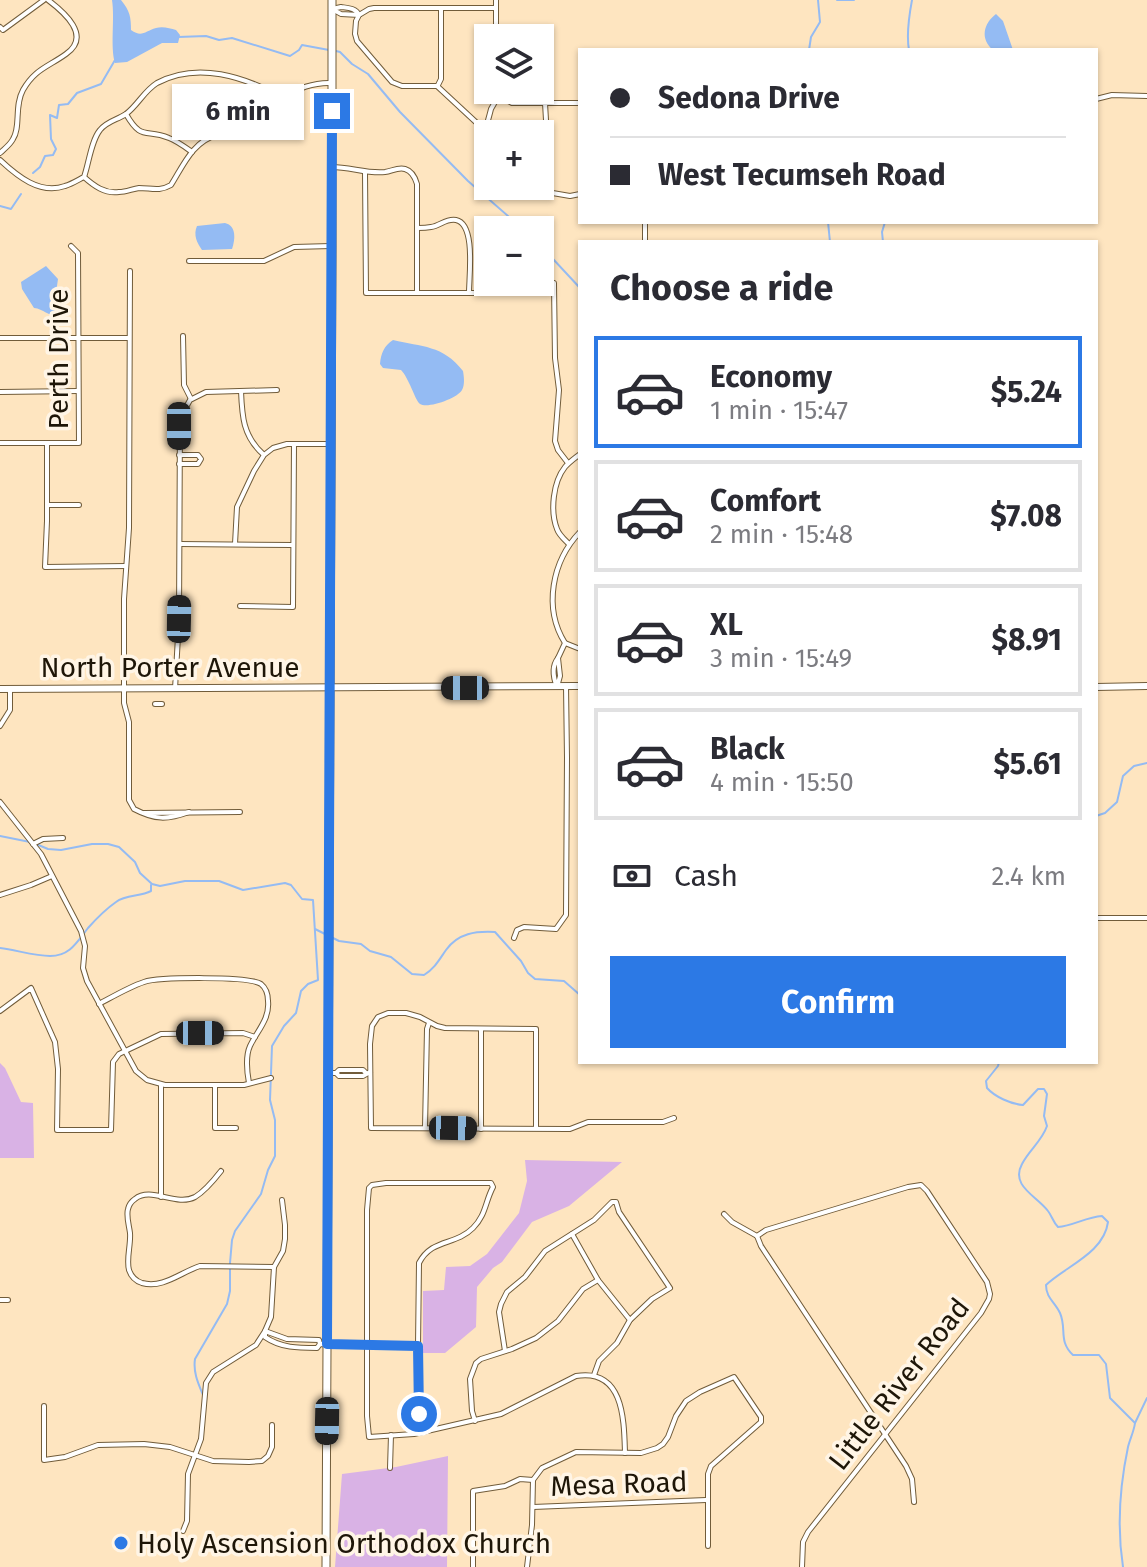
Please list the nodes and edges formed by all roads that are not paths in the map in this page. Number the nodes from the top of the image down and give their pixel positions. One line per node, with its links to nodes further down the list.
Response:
1 (46, 0): 8 (street); 19 (street)
2 (496, 0): 5 (street)
3 (332, 4): 6 (street); 9 (main road)
4 (441, 8): 5 (street); 6 (street); 10 (street)
5 (496, 8): 7 (street)
6 (359, 15): 10 (street)
7 (496, 24)
8 (1, 30)
9 (332, 83): 12 (street); 21 (main road)
10 (437, 86): 17 (street)
11 (1147, 96): 13 (street)
12 (282, 97): 16 (street); 18 (street)
13 (1098, 98)
14 (554, 103): 15 (street)
15 (578, 103)
16 (126, 114): 18 (street); 23 (street)
17 (474, 120)
18 (192, 152): 23 (street)
19 (0, 153)
20 (0, 160): 23 (street)
21 (332, 167): 22 (street); 28 (main road)
22 (365, 172): 26 (street); 32 (street)
23 (84, 177)
24 (554, 193): 25 (street)
25 (578, 194)
26 (418, 228): 32 (street); 33 (street)
27 (71, 246): 37 (street, Perth Drive)
28 (332, 246): 29 (street); 47 (main road)
29 (189, 261)
30 (130, 271): 38 (street)
31 (554, 283): 51 (street)
32 (417, 293): 33 (street)
33 (469, 293): 34 (street)
34 (474, 293)
35 (183, 336): 43 (street)
36 (0, 338): 37 (street)
37 (78, 338): 38 (street); 40 (street, Perth Drive)
38 (129, 338): 60 (street)
39 (277, 390): 41 (street)
40 (79, 391): 42 (street); 45 (street, Perth Drive)
41 (241, 391): 43 (street); 49 (street)
42 (0, 392)
43 (191, 400): 48 (street)
44 (0, 443): 45 (street)
45 (47, 443): 53 (street)
46 (294, 444): 47 (street); 49 (street); 59 (street)
47 (331, 444): 69 (main road)
48 (179, 455): 52 (street); 52 (street)
49 (264, 455): 57 (street)
50 (578, 456): 51 (street)
51 (568, 463): 58 (street)
52 (179, 464): 56 (street)
53 (47, 505): 54 (street); 60 (street)
54 (79, 505)
55 (578, 534): 58 (street)
56 (179, 544): 57 (street); 73 (street)
57 (235, 544): 59 (street)
58 (569, 544): 62 (street)
59 (293, 545): 61 (street)
60 (127, 566): 72 (street)
61 (240, 606)
62 (565, 643): 63 (street); 67 (street)
63 (578, 648)
64 (566, 686): 65 (main road, North Porter Avenue); 67 (main road, North Porter Avenue); 85 (street)
65 (578, 686)
66 (1147, 686): 68 (main road)
67 (557, 687): 69 (main road, North Porter Avenue)
68 (1098, 687)
69 (330, 688): 73 (main road, North Porter Avenue); 95 (main road)
70 (0, 689): 71 (main road, North Porter Avenue)
71 (10, 689): 72 (main road, North Porter Avenue); 76 (street)
72 (124, 689): 73 (main road, North Porter Avenue); 78 (street)
73 (175, 689)
74 (155, 704): 75 (street)
75 (162, 704)
76 (2, 724)
77 (0, 802): 80 (street)
78 (240, 812)
79 (63, 838): 80 (street)
80 (33, 843): 81 (street)
81 (52, 876): 82 (street); 86 (street)
82 (0, 895)
83 (1098, 918): 84 (street)
84 (1147, 918)
85 (514, 938)
86 (84, 940): 87 (street); 88 (street)
87 (92, 941)
88 (99, 1004): 92 (street); 93 (street)
89 (0, 1011): 93 (street)
90 (429, 1022): 91 (street); 94 (street); 102 (street)
91 (481, 1029): 103 (street); 104 (street)
92 (255, 1037): 93 (street); 97 (street)
93 (125, 1051): 98 (street)
94 (368, 1072): 95 (street); 102 (street)
95 (332, 1073): 117 (main road)
96 (271, 1078): 97 (street)
97 (249, 1083): 99 (street)
98 (161, 1085): 99 (street); 106 (street)
99 (215, 1085): 101 (street)
100 (674, 1118): 104 (street)
101 (236, 1128)
102 (425, 1128): 103 (street)
103 (481, 1129): 104 (street)
104 (536, 1129)
105 (221, 1171): 106 (street)
106 (161, 1197): 111 (street)
107 (282, 1200): 111 (street)
108 (724, 1214): 110 (street)
109 (572, 1234): 112 (street); 115 (street); 120 (street)
110 (757, 1236): 127 (street); 127 (street, Little River Road)
111 (274, 1267): 116 (street)
112 (598, 1280): 115 (street); 120 (street)
113 (0, 1300): 114 (street)
114 (8, 1300)
115 (630, 1320): 121 (street)
116 (265, 1331): 117 (street); 129 (street)
117 (324, 1344): 118 (street); 137 (main road)
118 (367, 1345): 119 (street); 119 (street); 126 (street)
119 (418, 1346): 125 (street)
120 (505, 1351): 123 (street)
121 (594, 1375): 123 (street); 128 (street)
122 (44, 1406): 129 (street)
123 (475, 1421): 125 (street)
124 (272, 1425): 129 (street)
125 (422, 1432): 126 (street)
126 (391, 1435): 130 (street)
127 (885, 1435): 133 (street); 140 (street, Little River Road)
128 (625, 1453): 131 (street); 132 (street)
129 (194, 1455): 135 (street)
130 (390, 1468)
131 (533, 1480): 134 (street); 138 (street)
132 (707, 1500): 134 (street, Mesa Road); 136 (street)
133 (914, 1502)
134 (533, 1507): 139 (street)
135 (183, 1531)
136 (708, 1546)
137 (326, 1567)
138 (473, 1567)
139 (527, 1567)
140 (802, 1567)

